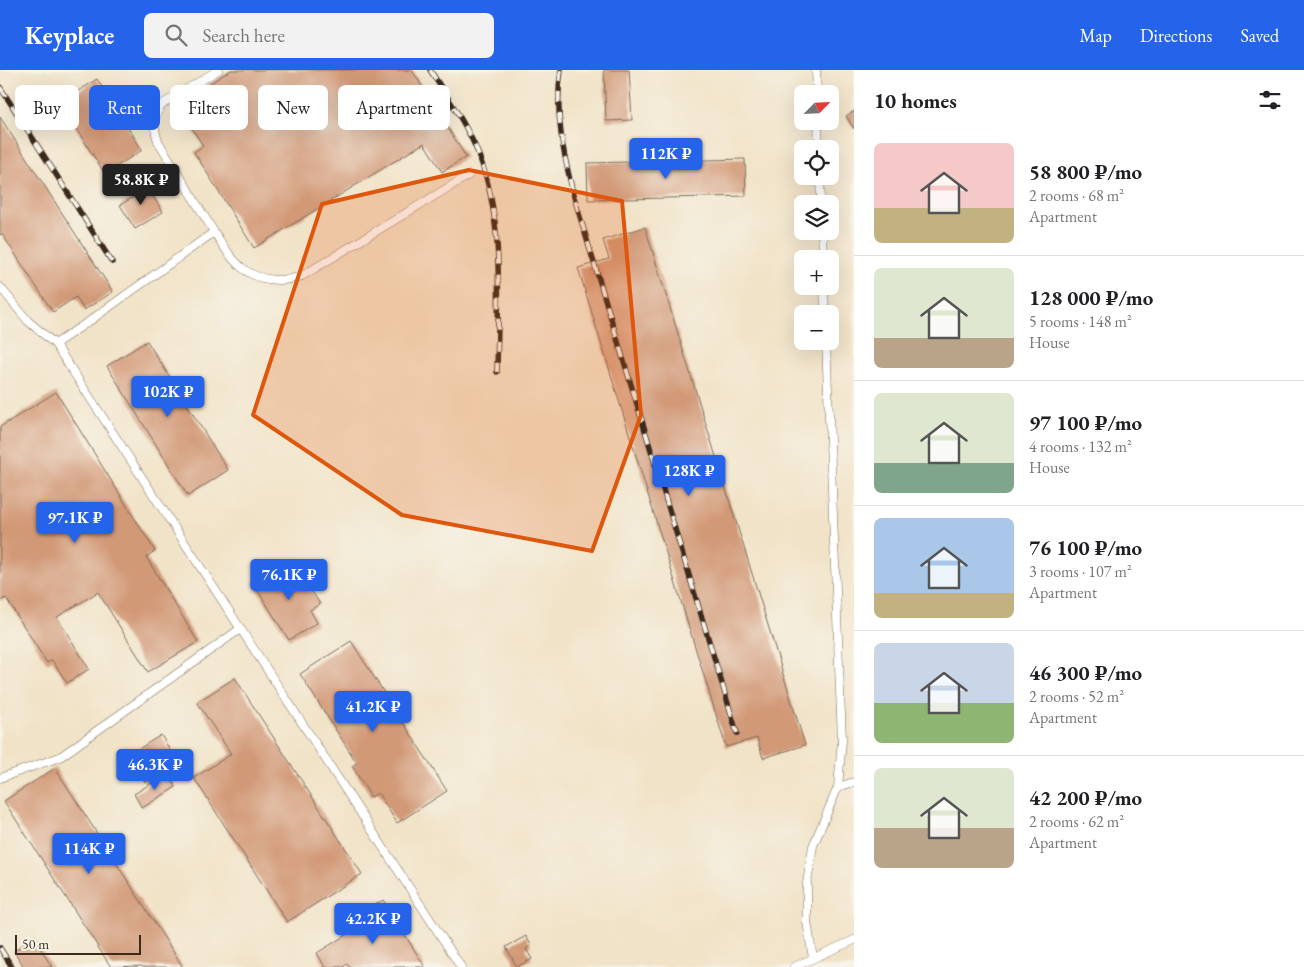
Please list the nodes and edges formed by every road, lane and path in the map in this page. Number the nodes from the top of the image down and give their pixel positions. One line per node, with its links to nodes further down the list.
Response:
1 (218, 70): 5 (lane)
2 (816, 70): 3 (lane)
3 (817, 85)
4 (469, 175): 5 (lane)
5 (214, 232): 7 (lane)
6 (0, 287): 7 (lane)
7 (55, 344): 9 (lane)
8 (826, 350): 12 (lane)
9 (240, 629): 10 (lane); 15 (lane)
10 (0, 778)
11 (854, 782): 12 (lane)
12 (838, 787): 14 (lane)
13 (854, 940): 14 (lane)
14 (813, 958): 16 (lane)
15 (461, 967)
16 (794, 967)

